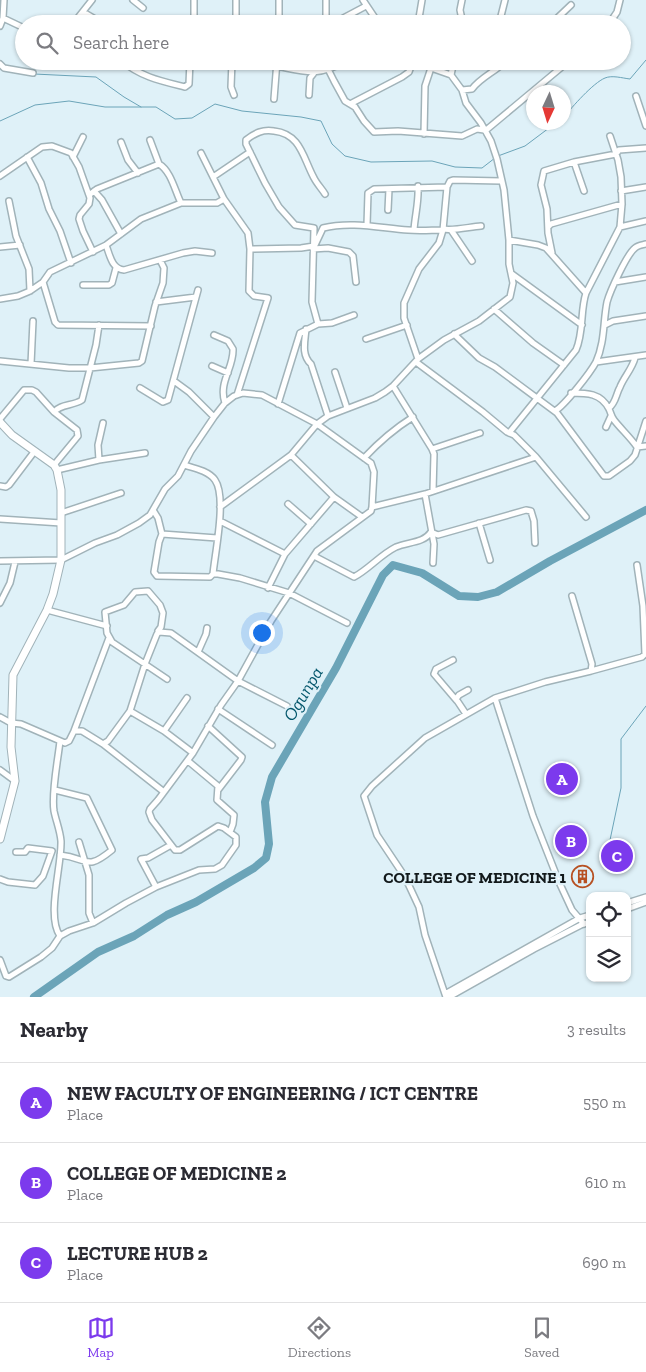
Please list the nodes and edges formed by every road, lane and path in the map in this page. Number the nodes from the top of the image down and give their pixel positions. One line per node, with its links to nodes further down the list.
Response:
1 (3, 0): 30 (street)
2 (92, 0): 16 (street)
3 (133, 0): 15 (street)
4 (194, 0): 19 (street)
5 (236, 0): 20 (street)
6 (280, 0): 21 (street)
7 (326, 0): 22 (street)
8 (363, 0): 14 (street)
9 (422, 0): 25 (street)
10 (462, 0): 26 (street)
11 (505, 0): 27 (street)
12 (620, 0): 29 (street)
13 (571, 5): 28 (street)
14 (366, 6): 23 (street); 24 (street)
15 (143, 8)
16 (83, 12): 17 (street); 18 (street)
17 (80, 15)
18 (88, 15)
19 (194, 15)
20 (236, 15)
21 (279, 15)
22 (326, 15)
23 (349, 15)
24 (372, 15)
25 (420, 15)
26 (461, 15)
27 (502, 15)
28 (560, 15)
29 (614, 15)
30 (3, 18): 31 (street); 32 (street)
31 (15, 24)
32 (0, 26)
33 (0, 64): 34 (street)
34 (15, 70)
35 (16, 70): 49 (street)
36 (136, 70): 37 (street)
37 (190, 70)
38 (232, 70): 53 (street)
39 (276, 70): 56 (street)
40 (302, 70): 50 (street)
41 (324, 70): 50 (street)
42 (328, 70): 57 (street)
43 (410, 70): 57 (street)
44 (430, 70): 60 (street)
45 (437, 70): 51 (street)
46 (452, 70): 51 (street)
47 (496, 70): 52 (street)
48 (557, 70): 59 (street)
49 (33, 73)
50 (314, 73): 54 (street)
51 (451, 75): 52 (street)
52 (462, 90): 59 (street)
53 (234, 95)
54 (308, 95)
55 (636, 96): 58 (street)
56 (274, 99)
57 (350, 104): 60 (street)
58 (646, 126)
59 (485, 130): 60 (street); 76 (street)
60 (424, 134)
61 (610, 136): 68 (street)
62 (83, 137): 70 (street)
63 (150, 140): 72 (street)
64 (121, 142): 73 (street)
65 (646, 148): 68 (street)
66 (250, 152): 75 (street); 84 (street); 95 (street)
67 (201, 153): 75 (street)
68 (616, 154): 71 (street); 82 (street)
69 (27, 157): 70 (street); 74 (street); 113 (street)
70 (73, 157): 83 (street)
71 (574, 162): 81 (street); 93 (street)
72 (158, 164): 73 (street); 87 (street)
73 (138, 173): 83 (street)
74 (0, 176)
75 (213, 177): 85 (street)
76 (501, 182): 78 (street); 101 (street)
77 (418, 186): 78 (street); 80 (street); 98 (street)
78 (447, 186): 97 (street)
79 (646, 187): 82 (street)
80 (389, 189): 89 (street); 91 (street)
81 (584, 191)
82 (621, 191): 88 (street)
83 (91, 193): 100 (street); 109 (street)
84 (325, 194)
85 (224, 199): 87 (street); 108 (street)
86 (9, 201): 103 (street)
87 (180, 203): 100 (street)
88 (622, 204): 93 (street); 94 (street)
89 (388, 210)
90 (646, 221): 94 (street)
91 (368, 225): 96 (street); 98 (street)
92 (481, 226): 99 (street)
93 (549, 226): 106 (street)
94 (620, 227): 123 (street)
95 (314, 228): 96 (street); 107 (street)
96 (323, 228): 107 (street)
97 (443, 229): 98 (street); 99 (street); 133 (street)
98 (414, 230)
99 (450, 230): 112 (street)
100 (121, 234): 104 (street)
101 (509, 240): 106 (street); 115 (street)
102 (646, 244): 119 (street)
103 (20, 245): 105 (street); 122 (street)
104 (106, 245): 109 (street); 114 (street)
105 (0, 246)
106 (548, 247): 123 (street)
107 (314, 248): 108 (street); 118 (street); 131 (street)
108 (250, 249): 156 (street)
109 (94, 252): 113 (street)
110 (212, 252): 111 (street)
111 (160, 260): 114 (street); 126 (street)
112 (472, 261)
113 (70, 263): 117 (street)
114 (116, 268): 120 (street)
115 (512, 274): 127 (street); 134 (street)
116 (646, 277): 119 (street)
117 (43, 282): 122 (street); 132 (street)
118 (356, 282)
119 (615, 282): 135 (street)
120 (83, 285)
121 (198, 290): 124 (street)
122 (30, 291): 125 (street)
123 (586, 293): 134 (street)
124 (196, 297): 126 (street); 152 (street)
125 (0, 299)
126 (156, 302): 136 (street)
127 (494, 309): 138 (street); 147 (street)
128 (354, 315): 131 (street)
129 (646, 316): 135 (street)
130 (33, 321): 146 (street)
131 (318, 324): 137 (street)
132 (99, 325): 136 (street); 149 (street)
133 (407, 325): 140 (street); 144 (street)
134 (582, 325): 147 (street)
135 (605, 325): 145 (street)
136 (151, 326): 149 (street)
137 (306, 329): 159 (street); 164 (street)
138 (454, 334): 144 (street); 157 (street)
139 (214, 335): 151 (street)
140 (366, 339)
141 (646, 355): 142 (street)
142 (635, 358): 145 (street); 161 (street)
143 (0, 361): 146 (street)
144 (417, 361): 153 (street); 174 (street)
145 (596, 362): 155 (street)
146 (31, 364): 149 (street)
147 (564, 365): 157 (street)
148 (212, 366): 151 (street)
149 (90, 368): 163 (street)
150 (335, 372): 160 (street)
151 (228, 373): 158 (street)
152 (174, 381): 154 (street); 166 (street)
153 (393, 386): 160 (street); 167 (street)
154 (140, 388)
155 (571, 393): 161 (street); 162 (street)
156 (237, 395): 158 (street); 159 (street)
157 (537, 398): 162 (street); 174 (street)
158 (225, 403): 166 (street)
159 (278, 404): 171 (street)
160 (347, 408): 164 (street)
161 (609, 408): 165 (street)
162 (555, 411): 176 (street)
163 (54, 412): 168 (street); 185 (street)
164 (328, 416): 171 (street)
165 (611, 416): 172 (street); 176 (street)
166 (214, 417): 184 (street)
167 (413, 417): 177 (street); 182 (street)
168 (0, 421): 178 (street)
169 (646, 421): 176 (street)
170 (103, 423): 183 (street)
171 (316, 424): 180 (street); 182 (street)
172 (606, 427)
173 (480, 433): 177 (street)
174 (509, 433): 181 (street)
175 (646, 446): 176 (street)
176 (637, 447)
177 (432, 449): 187 (street)
178 (34, 452): 185 (street); 186 (street)
179 (145, 453): 183 (street)
180 (291, 455): 190 (street); 192 (street)
181 (536, 457): 187 (street); 197 (street)
182 (364, 458): 193 (street)
183 (99, 460): 185 (street)
184 (184, 465): 192 (street); 194 (street)
185 (56, 468): 195 (street)
186 (0, 486)
187 (433, 491): 189 (street)
188 (122, 493): 195 (street)
189 (425, 494): 193 (street); 203 (street)
190 (334, 497): 196 (street); 202 (street)
191 (288, 504): 202 (street)
192 (220, 507): 199 (street)
193 (372, 507): 196 (street)
194 (153, 510): 204 (street); 209 (street)
195 (61, 513): 200 (street)
196 (362, 517): 208 (street)
197 (586, 517)
198 (0, 519): 200 (street)
199 (220, 522): 205 (street); 207 (street)
200 (62, 523): 209 (street)
201 (479, 523): 203 (street); 206 (street); 210 (street)
202 (311, 524): 207 (street)
203 (432, 532): 208 (street); 213 (street)
204 (162, 534): 205 (street); 215 (street)
205 (217, 538): 215 (street)
206 (535, 543)
207 (285, 554): 216 (street)
208 (314, 556): 217 (street)
209 (60, 560): 212 (street); 220 (street)
210 (490, 560)
211 (0, 561): 212 (street)
212 (15, 562): 219 (street)
213 (433, 563)
214 (637, 565): 229 (street)
215 (213, 574): 216 (street)
216 (268, 588): 217 (street)
217 (289, 593): 221 (street); 231 (street)
218 (572, 596): 229 (street)
219 (0, 603)
220 (47, 610): 222 (street); 241 (street)
221 (347, 623)
222 (107, 626): 224 (street); 225 (street)
223 (207, 628): 226 (street)
224 (160, 632): 226 (street); 228 (street)
225 (109, 638): 228 (street); 244 (street)
226 (198, 652): 231 (street)
227 (453, 660): 235 (street)
228 (145, 664): 230 (street); 238 (street)
229 (591, 671): 234 (street)
230 (166, 679)
231 (238, 681): 236 (street); 237 (street)
232 (468, 690): 235 (street)
233 (187, 698): 243 (street)
234 (495, 698): 239 (street); 269 (street)
235 (457, 701): 239 (street)
236 (287, 706)
237 (218, 710): 242 (street); 247 (street)
238 (130, 711): 243 (street); 246 (street)
239 (466, 714): 275 (street)
240 (0, 717): 241 (street)
241 (11, 723): 245 (street); 251 (street)
242 (208, 726): 248 (street); 253 (street)
243 (164, 731): 248 (street)
244 (74, 732): 245 (street); 246 (street)
245 (60, 741): 252 (street)
246 (103, 744): 254 (street)
247 (272, 745)
248 (193, 753): 249 (street)
249 (188, 761): 253 (street); 254 (street)
250 (0, 770): 251 (street)
251 (15, 781): 256 (street)
252 (55, 790): 260 (street); 261 (street)
253 (218, 790): 255 (street)
254 (164, 792): 258 (street)
255 (230, 832): 258 (street); 263 (street)
256 (0, 839)
257 (79, 842): 261 (street)
258 (171, 845): 263 (street)
259 (16, 852): 262 (street)
260 (60, 855): 261 (street); 273 (street)
261 (86, 863): 272 (street)
262 (0, 879)
263 (156, 887): 272 (street)
264 (646, 897): 265 (street)
265 (631, 902)
266 (646, 902): 267 (street)
267 (631, 908)
268 (586, 916): 269 (street)
269 (580, 918): 270 (street); 275 (street)
270 (586, 922)
271 (586, 923): 275 (street)
272 (93, 924): 273 (street)
273 (60, 936): 274 (street)
274 (0, 960)
275 (447, 996)

